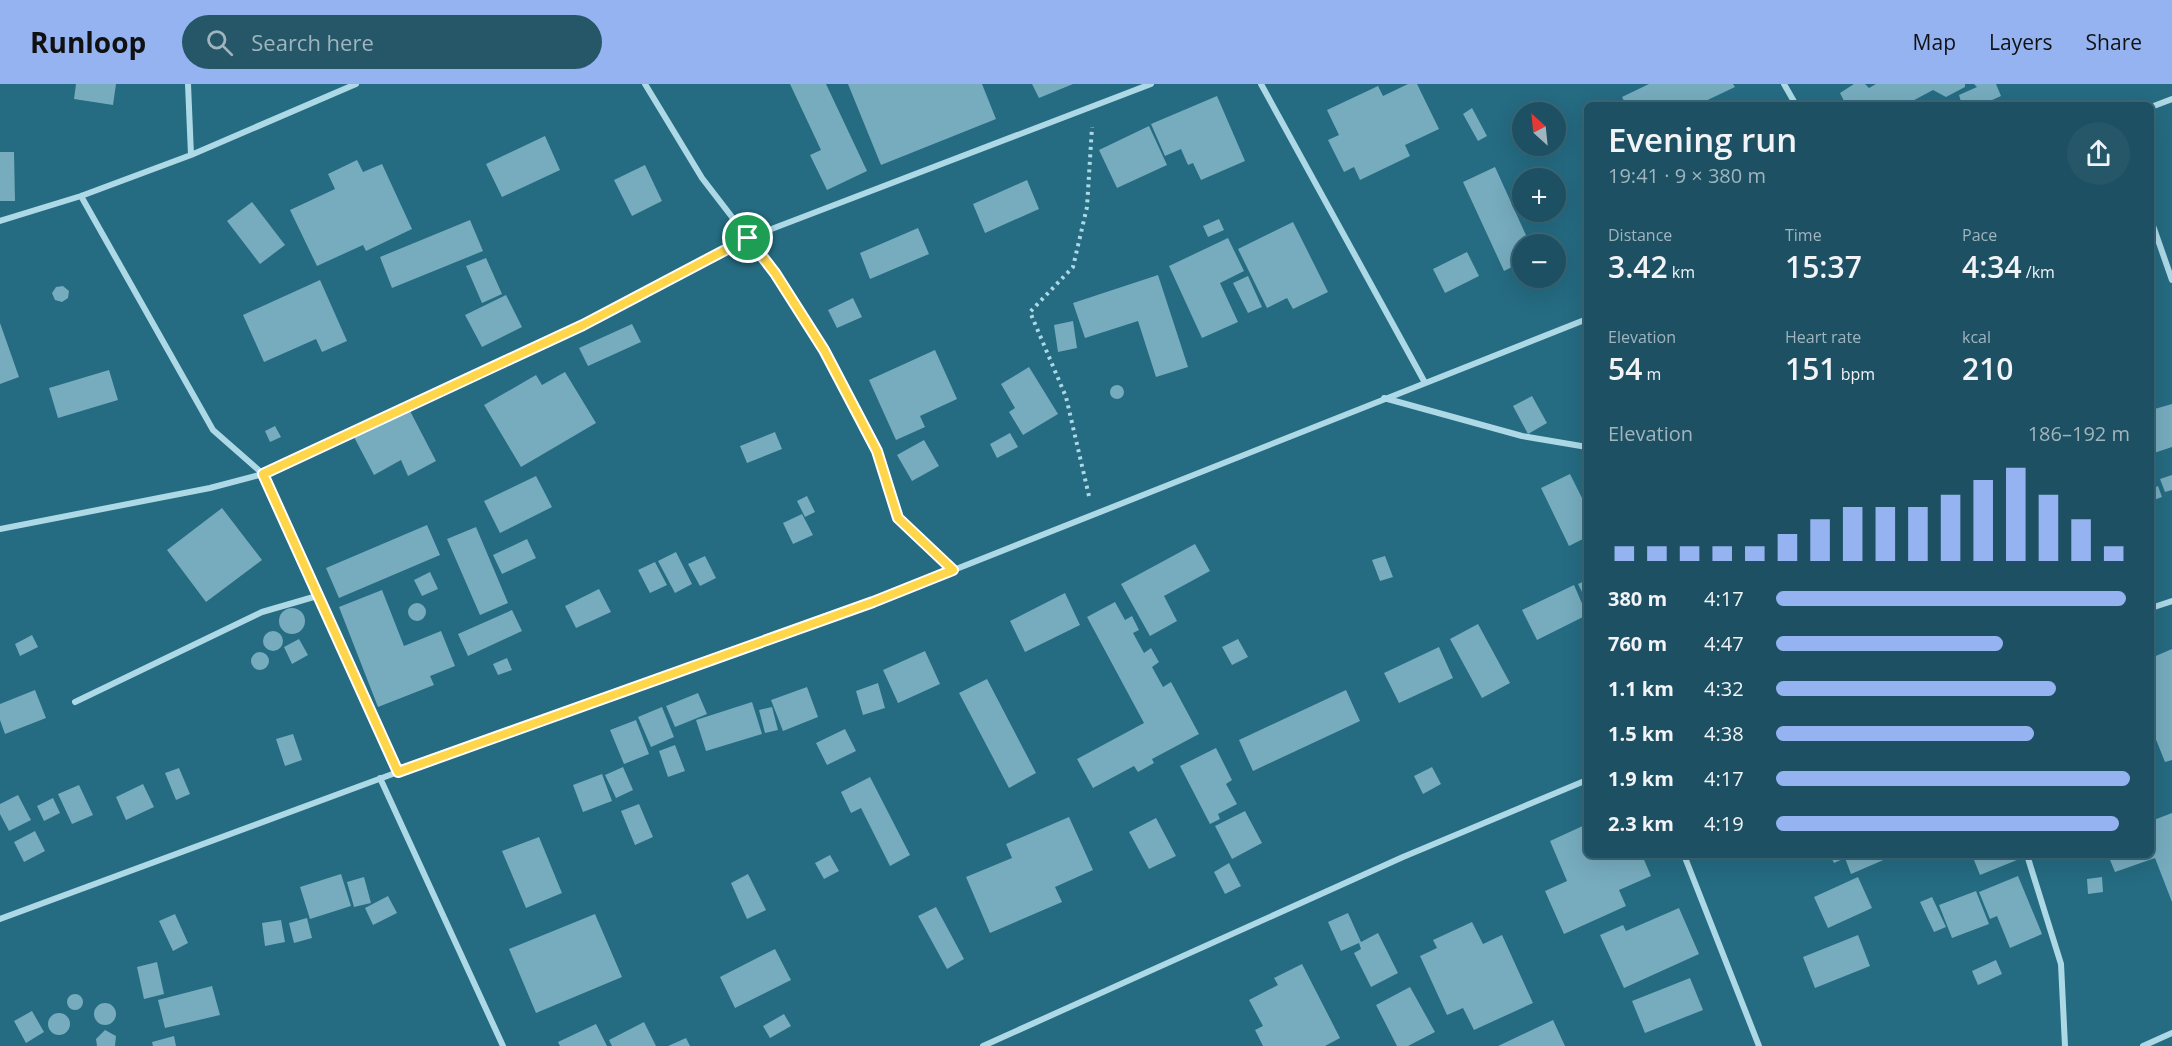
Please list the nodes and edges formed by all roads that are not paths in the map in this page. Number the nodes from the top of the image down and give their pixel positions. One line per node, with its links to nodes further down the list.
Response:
1 (188, 84): 10 (street)
2 (356, 84): 10 (street)
3 (645, 84): 14 (street)
4 (1151, 84): 14 (street)
5 (1261, 84): 17 (street)
6 (1784, 84): 8 (street)
7 (2172, 99): 9 (street)
8 (1794, 102)
9 (2154, 106)
10 (191, 155): 11 (street)
11 (81, 196): 12 (street); 20 (street)
12 (0, 221)
13 (2154, 229): 15 (street)
14 (748, 238): 20 (street); 22 (street)
15 (2172, 280)
16 (1584, 320): 17 (street)
17 (1424, 381): 18 (street)
18 (1383, 398): 19 (street); 22 (street)
19 (1584, 446)
20 (263, 474): 21 (street); 23 (street)
21 (0, 529)
22 (953, 570): 27 (street)
23 (317, 596): 26 (street); 27 (street)
24 (2172, 601): 25 (street)
25 (2154, 606)
26 (75, 702)
27 (398, 772): 28 (street)
28 (380, 778): 32 (street); 34 (street)
29 (1584, 781): 35 (street)
30 (1685, 858): 36 (street)
31 (2028, 858): 37 (street)
32 (0, 919)
33 (2172, 1033): 38 (street)
34 (503, 1046)
35 (984, 1046)
36 (1759, 1046)
37 (2065, 1046)
38 (2143, 1046)

